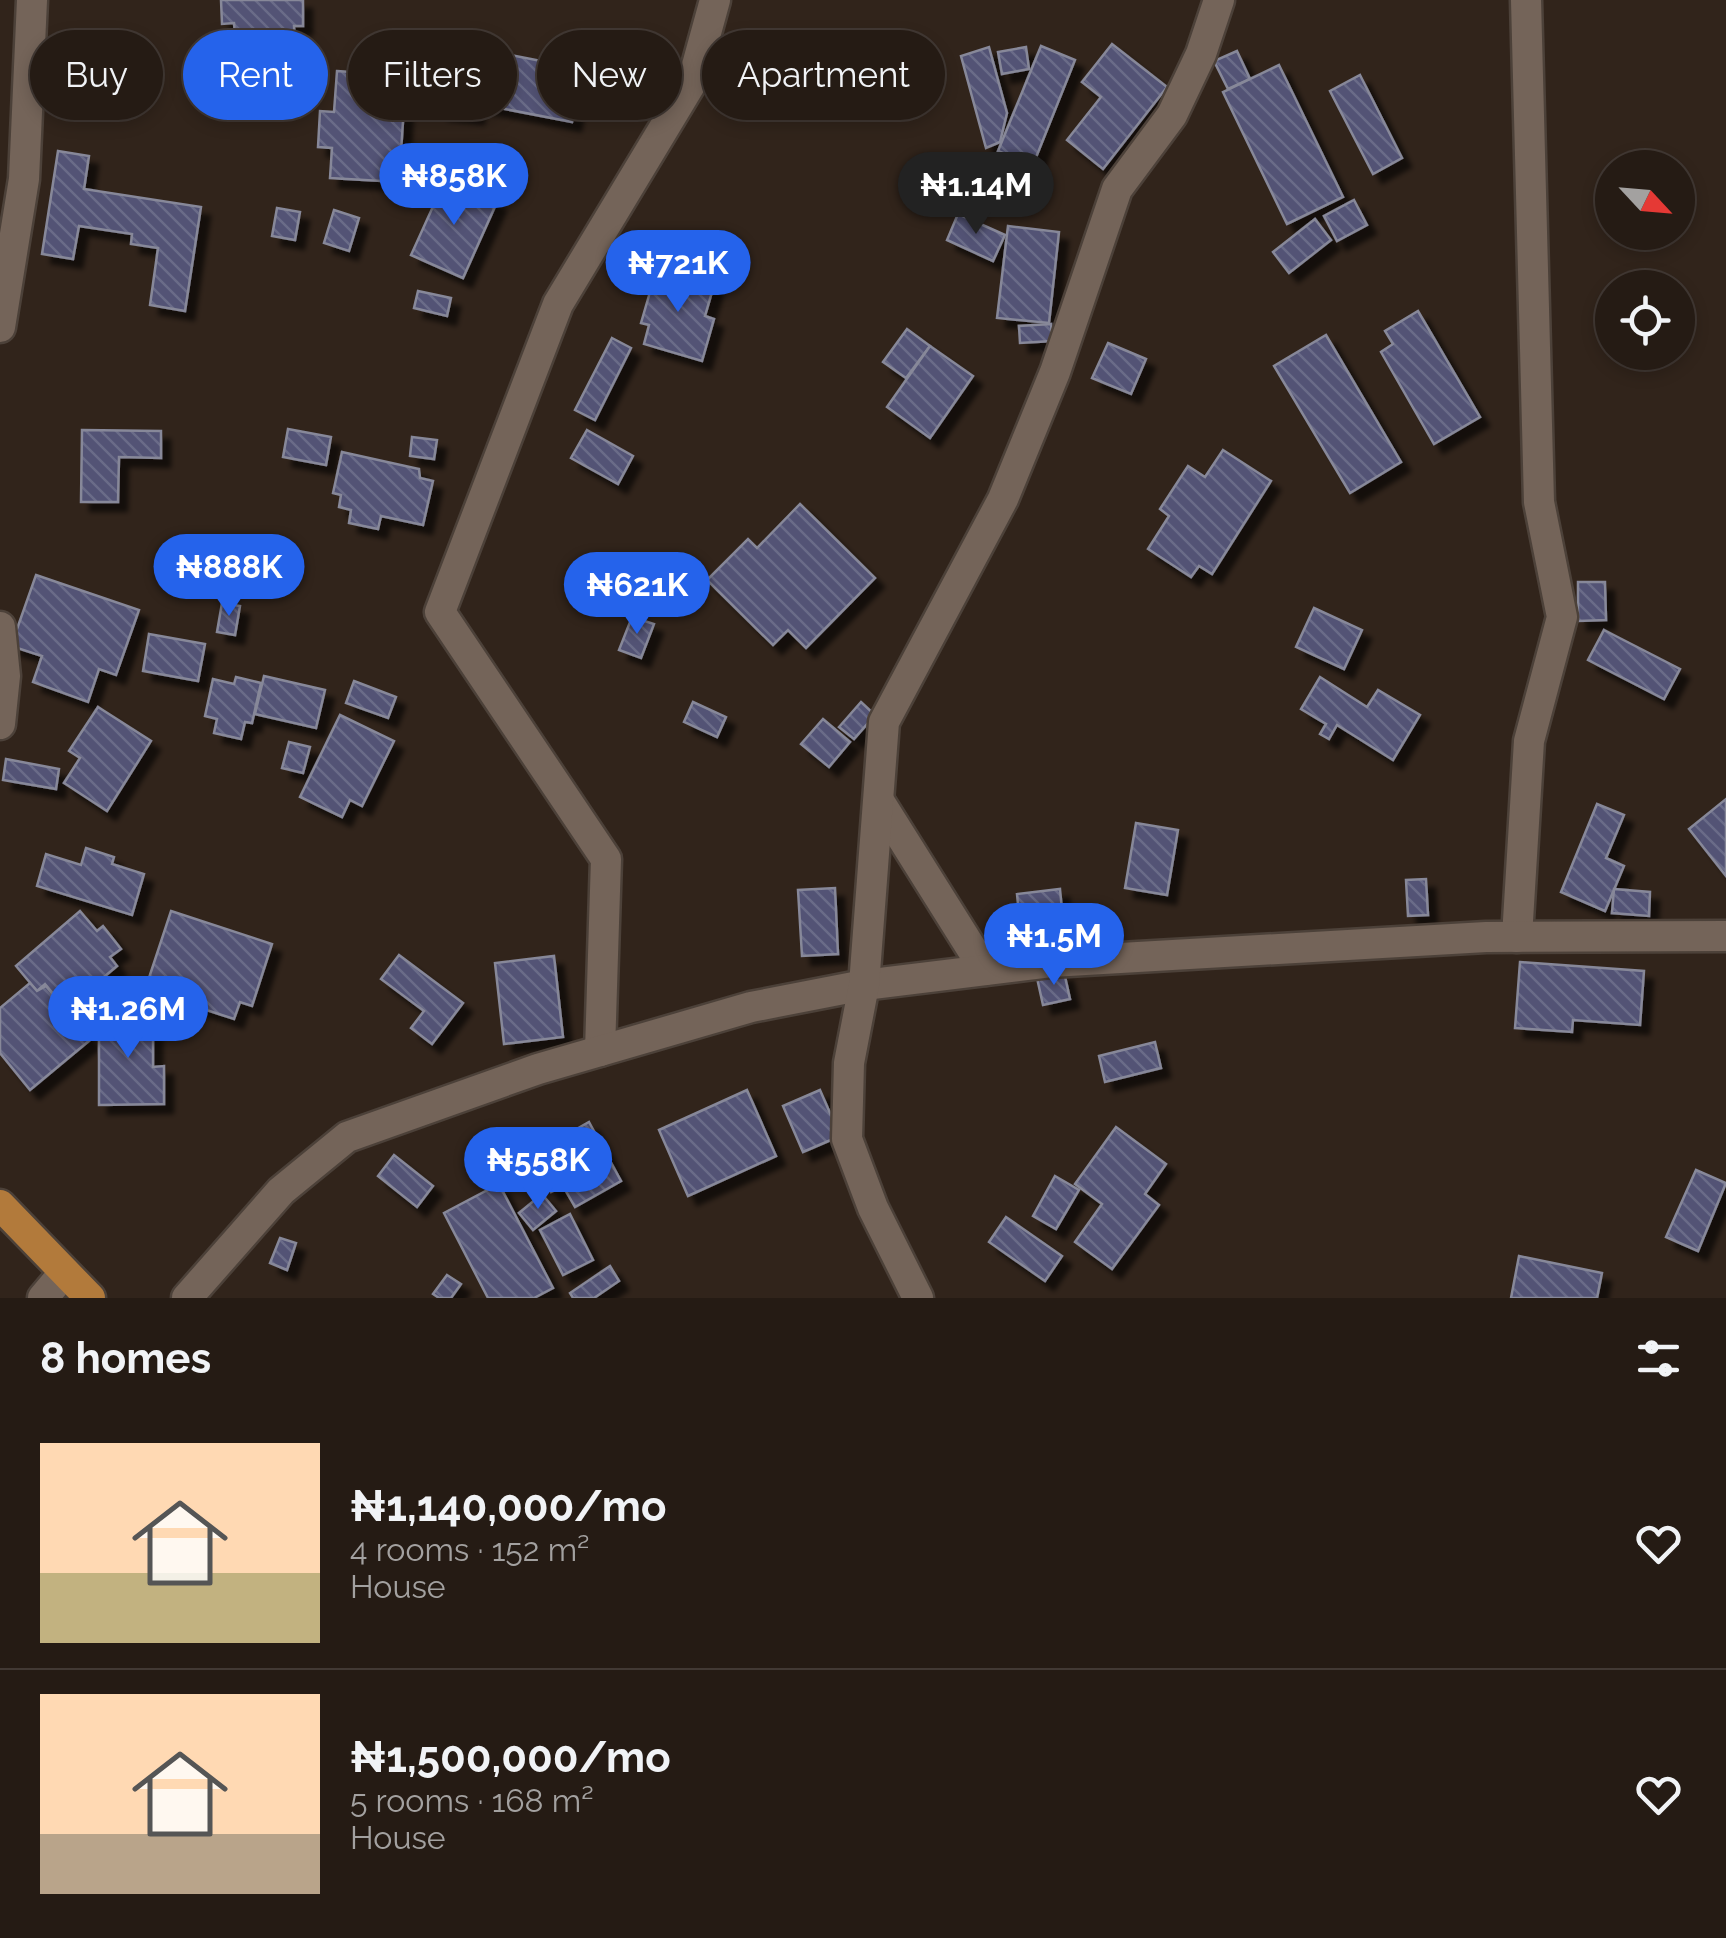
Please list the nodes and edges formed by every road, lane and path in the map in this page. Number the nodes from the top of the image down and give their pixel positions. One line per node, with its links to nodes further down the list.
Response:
1 (32, 0): 5 (street)
2 (715, 0): 13 (street)
3 (1218, 0): 8 (street)
4 (1526, 0): 10 (street)
5 (0, 326)
6 (0, 627): 7 (street)
7 (0, 724)
8 (879, 801): 11 (street); 12 (street)
9 (1726, 936): 10 (street)
10 (1517, 937): 11 (street)
11 (985, 970): 12 (street)
12 (864, 986): 13 (street); 16 (street)
13 (600, 1051): 19 (street)
14 (0, 1205): 15 (main road)
15 (64, 1273): 17 (street); 18 (main road)
16 (911, 1295)
17 (43, 1298)
18 (90, 1298)
19 (187, 1298)

